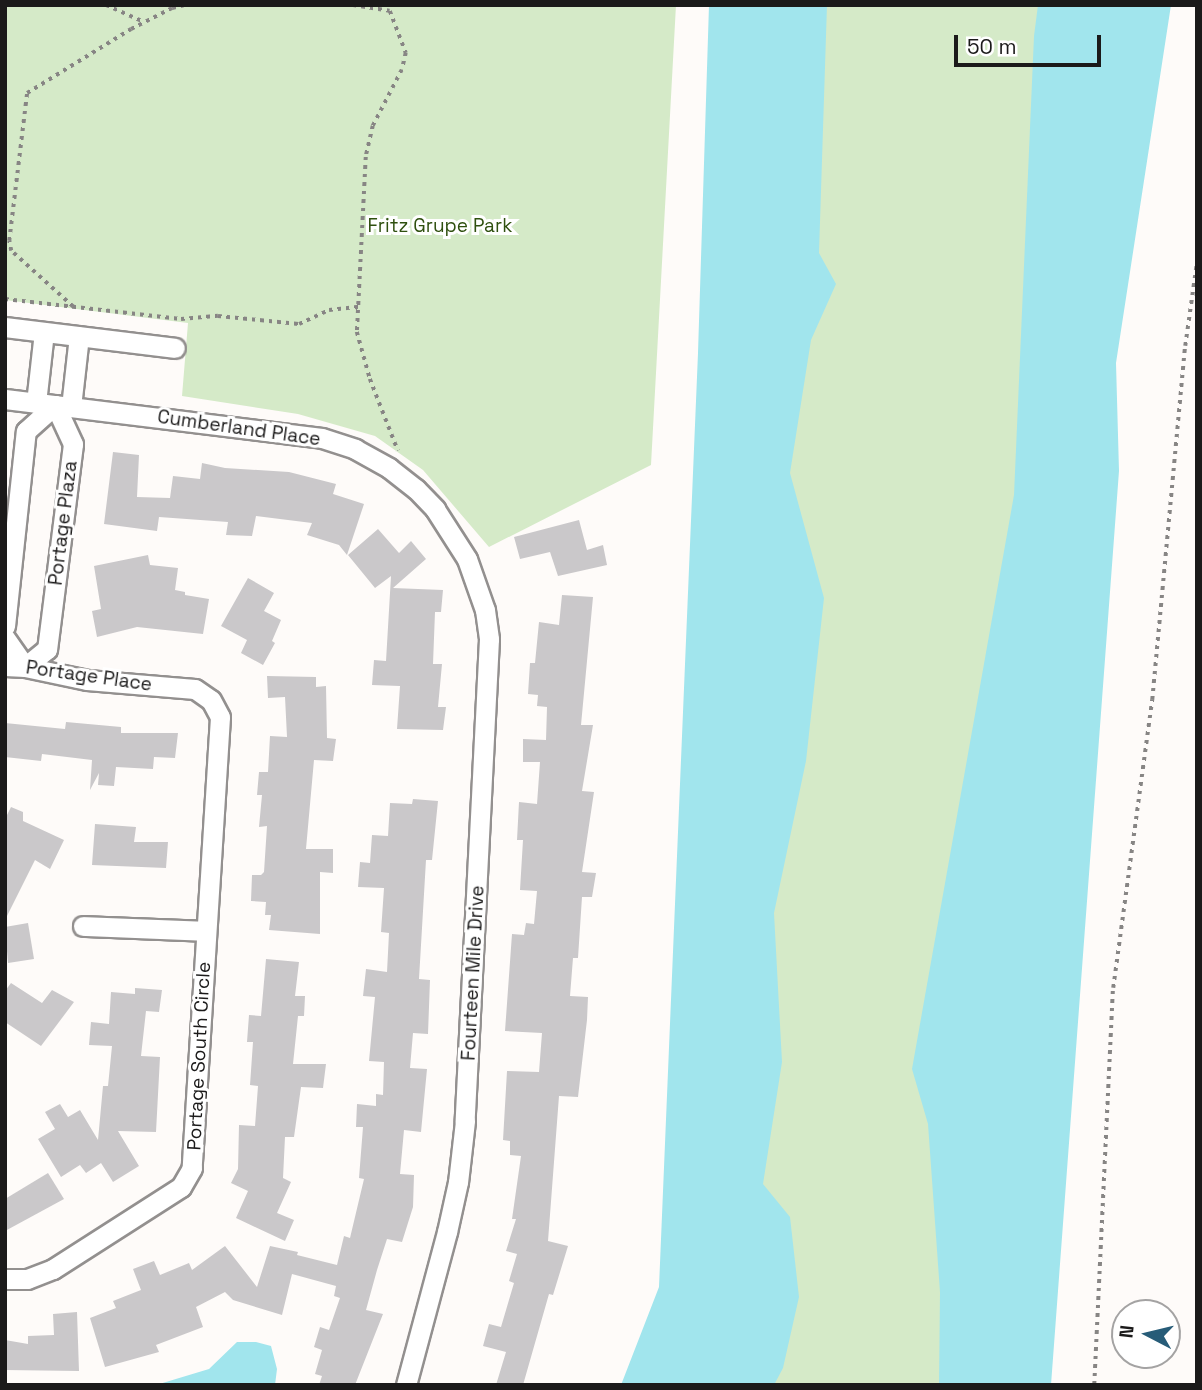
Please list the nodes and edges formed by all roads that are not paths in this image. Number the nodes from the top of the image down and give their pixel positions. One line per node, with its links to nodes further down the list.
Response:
1 (5, 327): 2 (street)
2 (44, 332): 3 (street); 6 (street)
3 (79, 336): 4 (street); 6 (street)
4 (175, 348)
5 (5, 399): 6 (street, Cumberland Place)
6 (54, 405): 7 (street, Cumberland Place); 8 (street); 11 (street, Portage Plaza)
7 (467, 559): 16 (street, Fourteen Mile Drive)
8 (5, 626)
9 (5, 638): 11 (street)
10 (5, 666): 11 (street, Portage Place)
11 (25, 667): 12 (street, Portage Place)
12 (211, 699): 14 (street, Portage South Circle)
13 (83, 926): 14 (street)
14 (206, 931): 15 (street, Portage South Circle)
15 (5, 1279)
16 (406, 1385)

